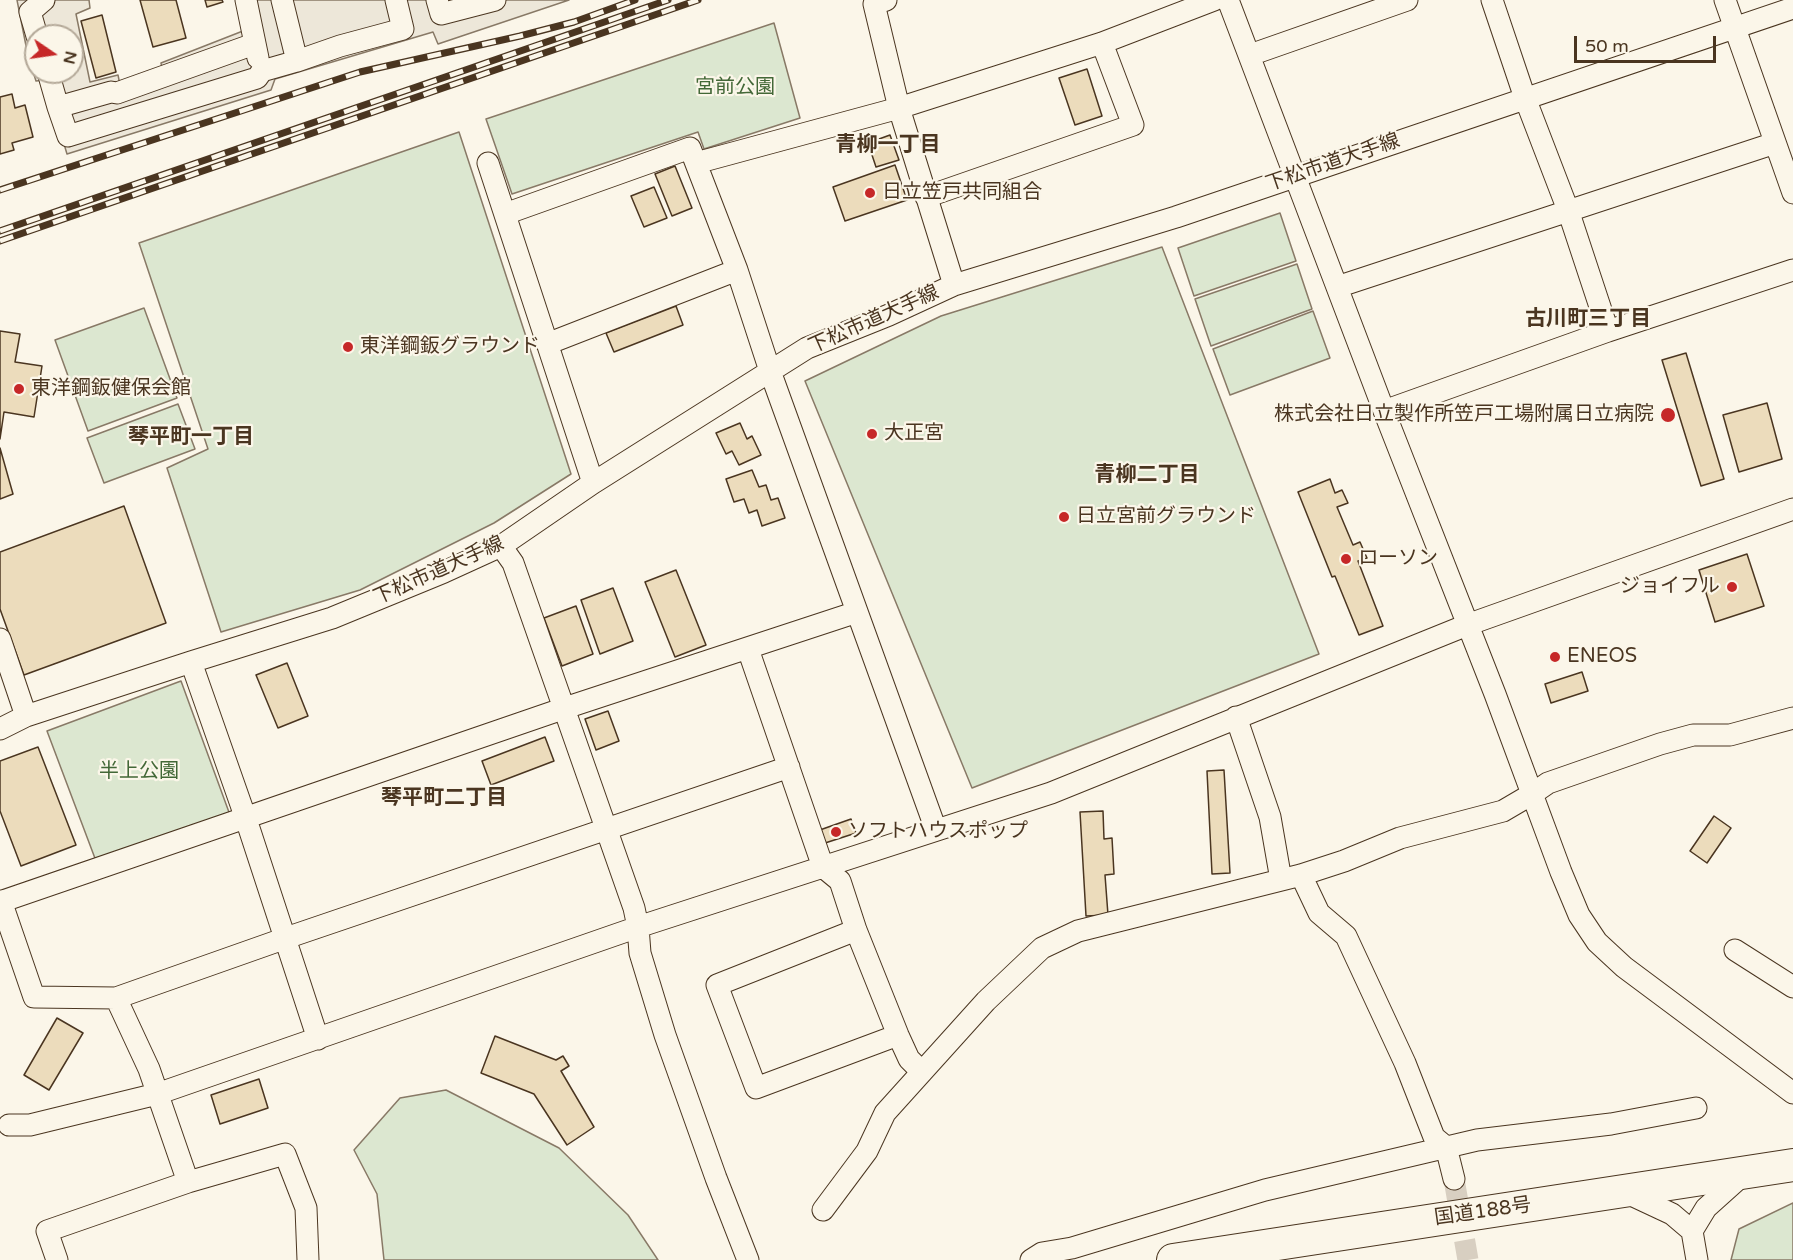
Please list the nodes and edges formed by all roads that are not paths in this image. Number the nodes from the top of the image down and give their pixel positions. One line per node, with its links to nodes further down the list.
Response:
1 (44, 0): 14 (street)
2 (246, 0): 17 (street)
3 (282, 0): 19 (street)
4 (396, 0): 19 (street)
5 (437, 0): 6 (street)
6 (495, 0)
7 (886, 0): 24 (street)
8 (1214, 0): 16 (street)
9 (1228, 0): 18 (street)
10 (1407, 0): 18 (street)
11 (1492, 0): 22 (street)
12 (1725, 0): 15 (street)
13 (1793, 8): 15 (street, 下松市道大手線)
14 (34, 24)
15 (1735, 28): 22 (street, 下松市道大手線); 25 (street)
16 (1102, 43): 24 (street); 30 (street)
17 (254, 44): 20 (street); 23 (street)
18 (1250, 55): 28 (street)
19 (297, 61): 20 (street)
20 (262, 70): 23 (street)
21 (51, 84): 23 (street)
22 (1525, 98): 28 (street, 下松市道大手線); 31 (street)
23 (58, 107)
24 (899, 108): 27 (street); 30 (street)
25 (1775, 143): 29 (street); 31 (street)
26 (488, 163): 32 (street)
27 (696, 163): 32 (street); 33 (street)
28 (1294, 177): 35 (street, 下松市道大手線); 36 (street)
29 (1793, 193)
30 (926, 196): 35 (street)
31 (1568, 210): 36 (street); 37 (street)
32 (505, 214): 38 (street)
33 (736, 270): 38 (street); 39 (street)
34 (1793, 270): 37 (street)
35 (954, 285): 39 (street, 下松市道大手線)
36 (1337, 287): 40 (street)
37 (1608, 331): 40 (street)
38 (547, 344): 41 (street)
39 (770, 371): 41 (street, 下松市道大手線); 44 (street)
40 (1384, 411): 45 (street)
41 (593, 483): 43 (street, 下松市道大手線)
42 (1793, 509): 45 (street)
43 (501, 546): 48 (street, 下松市道大手線); 49 (street)
44 (858, 612): 47 (street); 58 (street)
45 (1467, 626): 51 (street); 55 (street)
46 (0, 639): 50 (street)
47 (748, 650): 49 (street); 54 (street)
48 (191, 662): 50 (street, 下松市道大手線); 56 (street)
49 (565, 708): 56 (street); 57 (street)
50 (26, 716): 53 (street, 下松市道大手線)
51 (1236, 717): 58 (street); 60 (street)
52 (1793, 718): 55 (street)
53 (0, 729)
54 (789, 767): 57 (street); 59 (street)
55 (1532, 794): 60 (street); 71 (street)
56 (245, 816): 61 (street); 64 (street)
57 (606, 828): 62 (street); 64 (street)
58 (936, 830): 59 (street)
59 (823, 867): 62 (street); 63 (street)
60 (1291, 878): 70 (street); 75 (street)
61 (0, 902): 67 (street)
62 (638, 927): 69 (street); 85 (street)
63 (856, 930): 68 (street); 68 (street)
64 (286, 938): 67 (street); 69 (street)
65 (1735, 950): 66 (street)
66 (1793, 987)
67 (116, 998): 72 (street)
68 (898, 1035): 70 (street)
69 (318, 1039): 72 (street)
70 (922, 1072): 81 (street)
71 (1793, 1093)
72 (157, 1094): 74 (street); 79 (street)
73 (1696, 1108): 75 (street)
74 (3, 1125)
75 (1446, 1147): 78 (street); 86 (street)
76 (1793, 1165): 77 (highway, 国道188号)
77 (1745, 1172): 80 (highway, 国道188号); 82 (street)
78 (1454, 1179)
79 (188, 1182): 83 (street); 84 (street)
80 (1625, 1192): 82 (street); 87 (highway, 国道188号)
81 (823, 1210)
82 (1692, 1231): 88 (street)
83 (57, 1260)
84 (308, 1260)
85 (748, 1260)
86 (1031, 1260)
87 (1173, 1260)
88 (1697, 1260)

